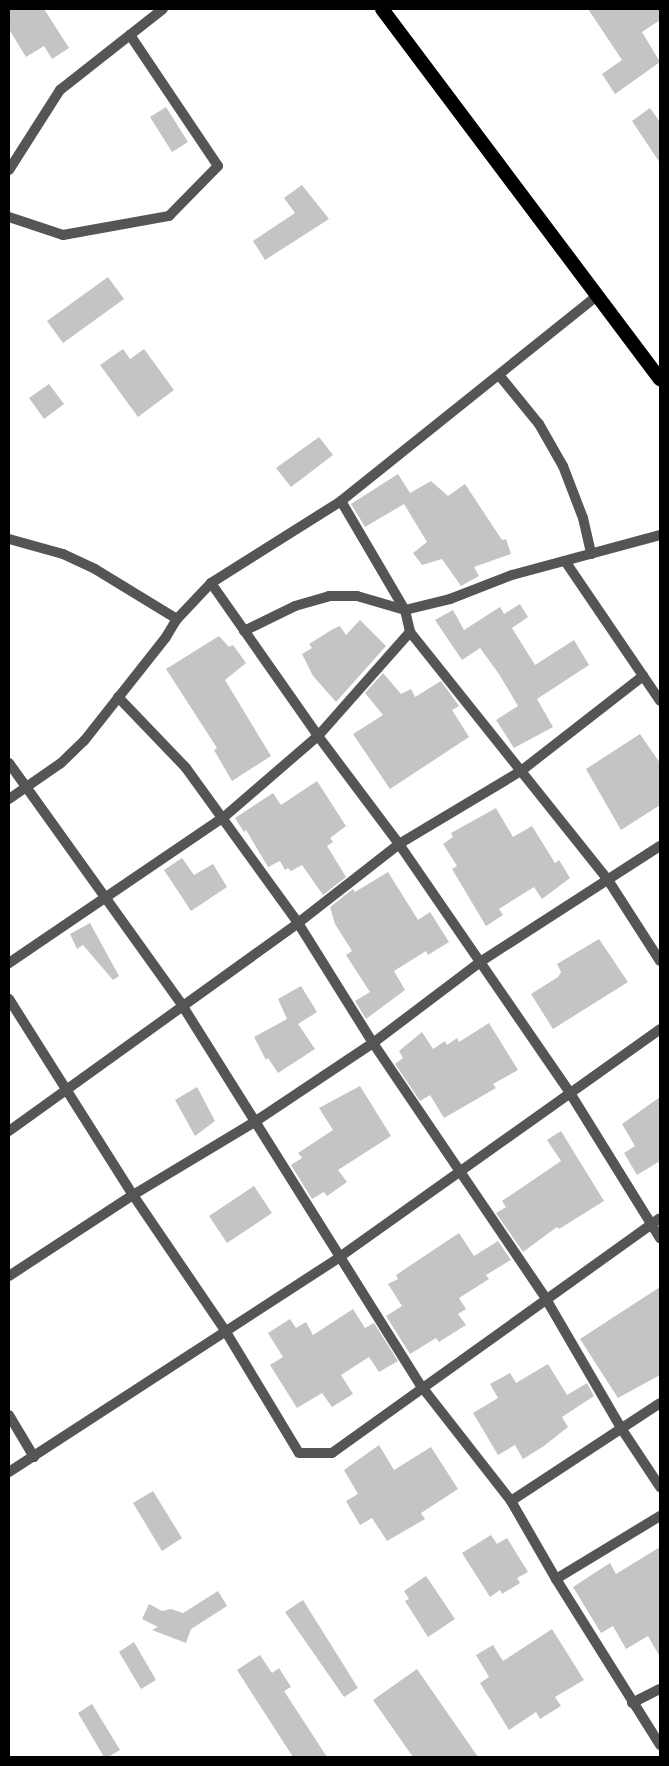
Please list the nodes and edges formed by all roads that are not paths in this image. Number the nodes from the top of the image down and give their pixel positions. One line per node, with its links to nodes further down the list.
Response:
1 (163, 9): 3 (street)
2 (382, 9): 6 (highway)
3 (130, 35): 4 (street); 5 (street)
4 (9, 170)
5 (9, 217)
6 (598, 296): 7 (street); 8 (highway)
7 (499, 375): 9 (street); 12 (street)
8 (660, 379)
9 (341, 501): 14 (street); 15 (street)
10 (660, 535): 12 (street)
11 (9, 539): 16 (street)
12 (591, 554): 13 (street)
13 (565, 561): 15 (street); 19 (street)
14 (211, 583): 16 (street); 17 (street)
15 (404, 610): 17 (street); 18 (street)
16 (176, 619): 20 (street)
17 (244, 631): 22 (street)
18 (410, 632): 22 (street); 24 (street)
19 (642, 676): 21 (street); 24 (street)
20 (118, 697): 25 (street); 27 (street)
21 (660, 701)
22 (318, 736): 27 (street); 28 (street)
23 (9, 763): 25 (street)
24 (521, 771): 28 (street); 30 (street)
25 (26, 788): 26 (street); 31 (street)
26 (9, 799)
27 (224, 817): 31 (street); 32 (street)
28 (399, 844): 32 (street); 34 (street)
29 (660, 846): 30 (street)
30 (608, 880): 33 (street); 34 (street)
31 (106, 898): 35 (street); 37 (street)
32 (298, 924): 37 (street); 39 (street)
33 (660, 961)
34 (480, 962): 39 (street); 41 (street)
35 (9, 963)
36 (9, 999): 40 (street)
37 (182, 1005): 40 (street); 42 (street)
38 (660, 1029): 41 (street)
39 (373, 1043): 42 (street); 44 (street)
40 (66, 1088): 43 (street); 45 (street)
41 (570, 1093): 44 (street); 47 (street)
42 (256, 1121): 45 (street); 49 (street)
43 (9, 1132)
44 (460, 1169): 49 (street); 51 (street)
45 (133, 1195): 50 (street); 52 (street)
46 (660, 1218): 47 (street)
47 (650, 1224): 48 (street); 51 (street)
48 (660, 1238)
49 (341, 1256): 52 (street); 53 (street)
50 (9, 1276)
51 (546, 1299): 53 (street); 56 (street)
52 (226, 1332): 53 (street); 57 (street)
53 (422, 1387): 60 (street)
54 (660, 1403): 56 (street)
55 (9, 1415): 57 (street)
56 (621, 1428): 59 (street); 60 (street)
57 (34, 1457): 58 (street)
58 (9, 1472)
59 (660, 1487)
60 (511, 1501): 62 (street)
61 (660, 1516): 62 (street)
62 (556, 1579): 64 (street)
63 (660, 1689): 64 (street)
64 (632, 1703): 65 (street)
65 (660, 1745)

